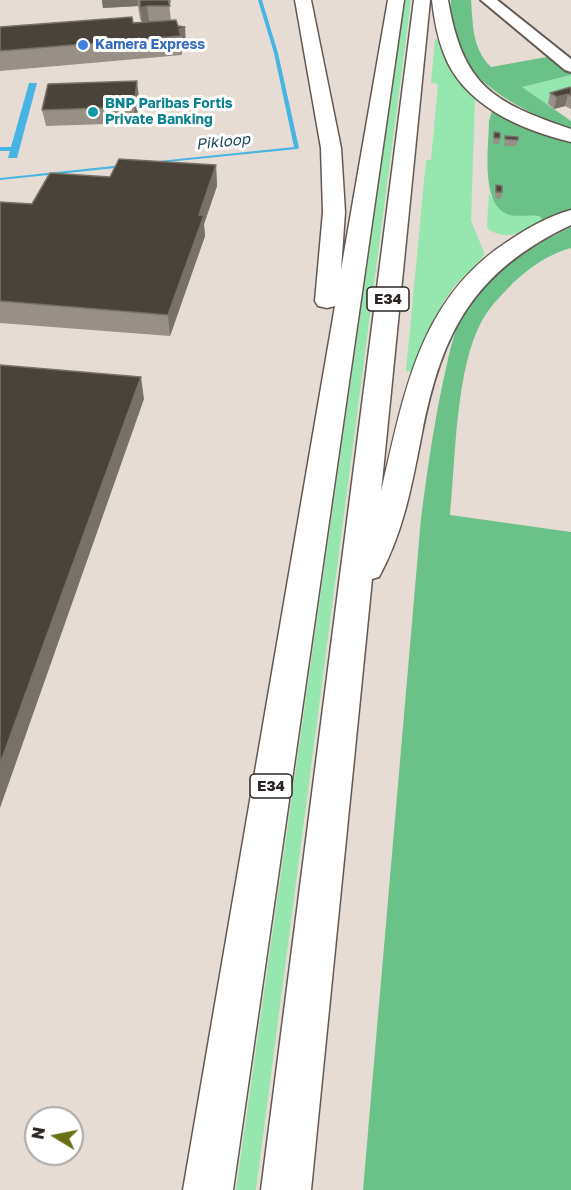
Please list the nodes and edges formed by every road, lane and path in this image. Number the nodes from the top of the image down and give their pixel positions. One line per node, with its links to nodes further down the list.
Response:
1 (303, 0): 9 (highway)
2 (396, 0): 9 (highway, E34)
3 (422, 0): 10 (highway, E34)
4 (440, 0): 7 (highway)
5 (488, 0): 6 (street)
6 (571, 67)
7 (571, 136)
8 (571, 218): 10 (highway)
9 (335, 382): 11 (highway, E34)
10 (354, 597): 12 (highway, E34)
11 (208, 1190)
12 (286, 1190)

